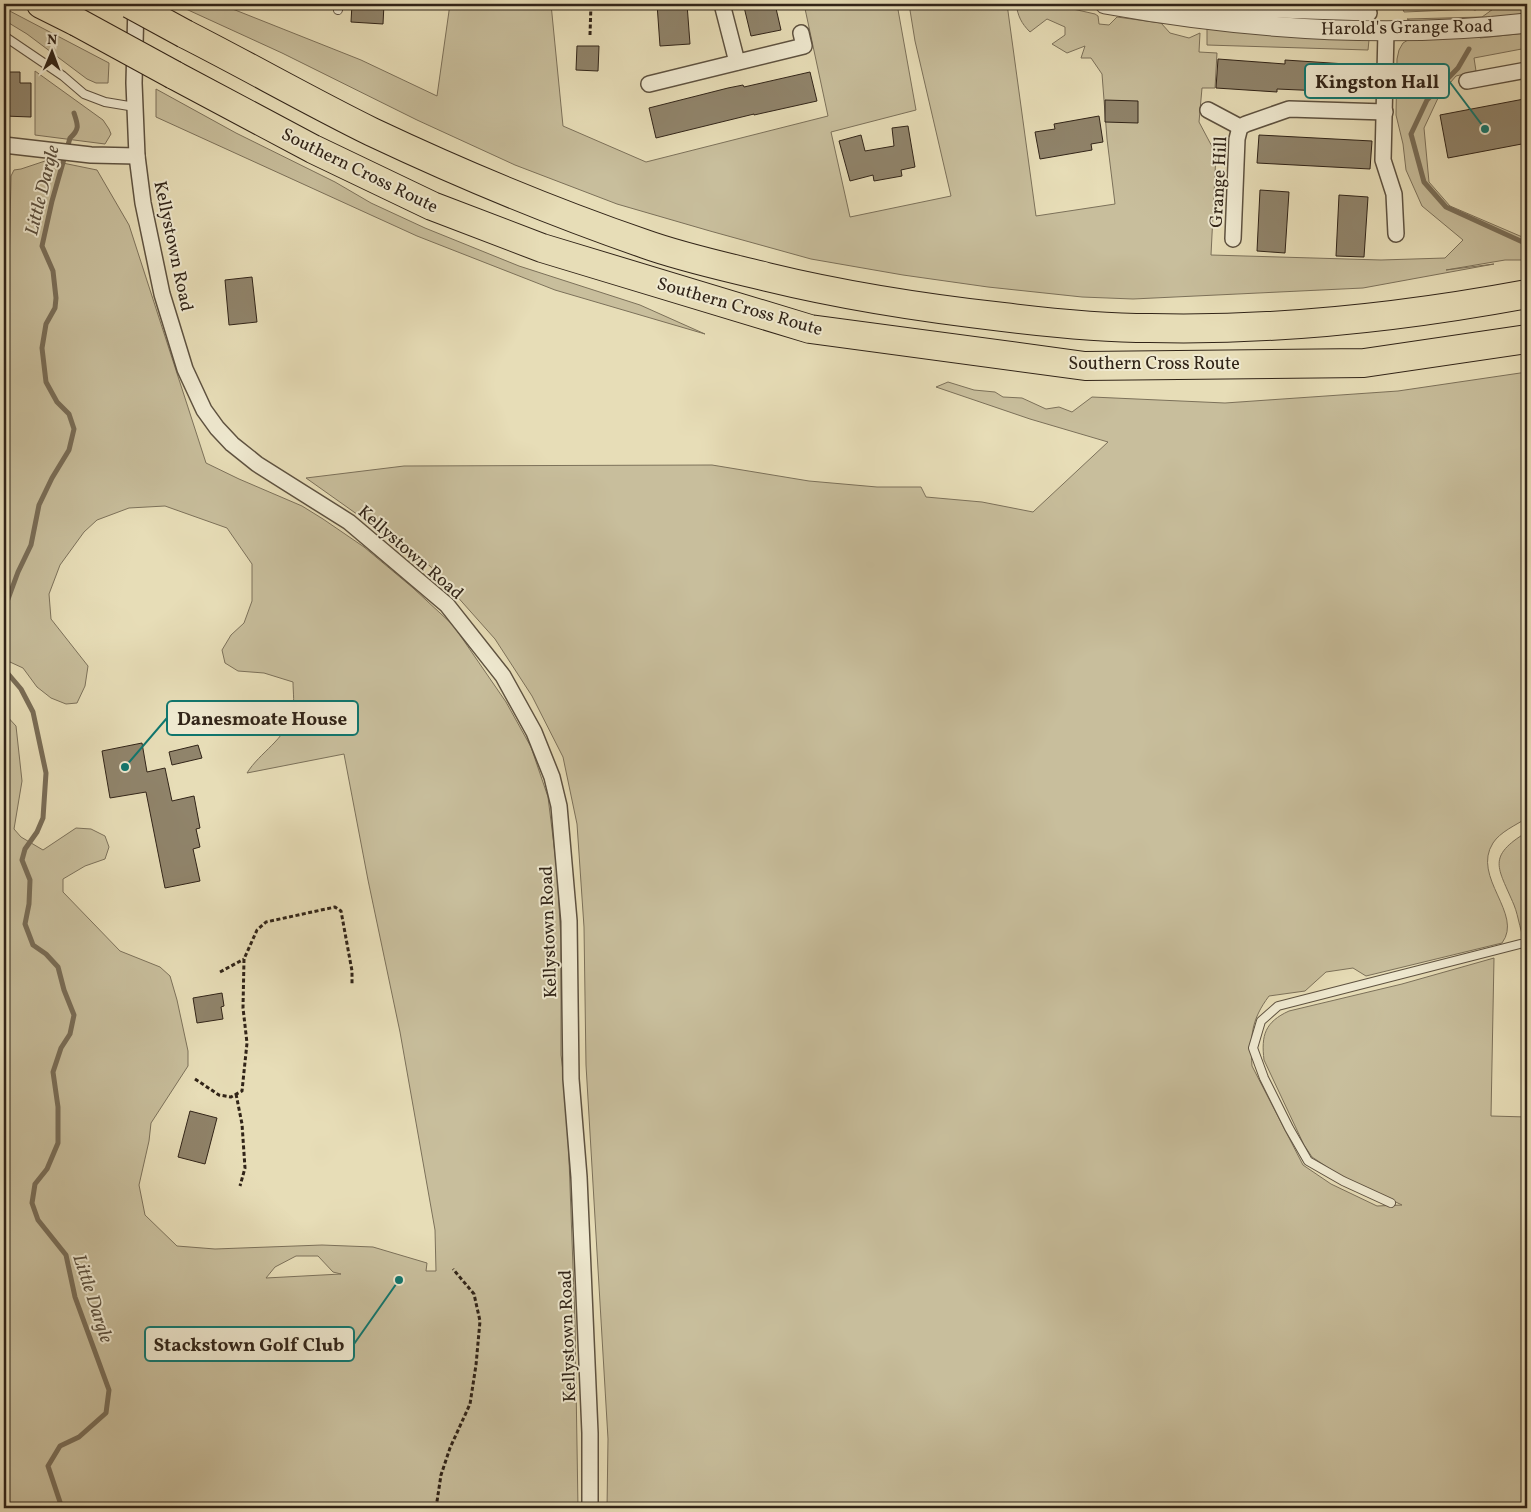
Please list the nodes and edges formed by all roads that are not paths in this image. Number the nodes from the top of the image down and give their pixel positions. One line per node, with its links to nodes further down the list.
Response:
1 (41, 4): 27 (highway, Southern Cross Route, bridge)
2 (130, 4): 25 (highway, Southern Cross Route, bridge)
3 (136, 4): 17 (street, Kellystown Road)
4 (722, 4): 13 (street)
5 (1115, 5): 6 (street, Harold's Grange Road)
6 (1203, 9): 8 (street, Harold's Grange Road)
7 (1369, 13): 8 (street, Harold's Grange Road)
8 (1288, 19): 10 (street, Harold's Grange Road)
9 (1527, 23): 10 (street, Harold's Grange Road)
10 (1386, 30): 19 (street)
11 (800, 33): 13 (street)
12 (4, 36): 17 (lane)
13 (736, 62): 16 (street)
14 (1527, 70): 15 (street)
15 (1467, 81)
16 (649, 84)
17 (135, 107): 22 (street, Kellystown Road)
18 (1208, 110): 20 (street, Grange Hill)
19 (1385, 112): 20 (street, Grange Hill); 23 (street)
20 (1240, 127): 24 (street, Grange Hill)
21 (4, 145): 22 (street)
22 (137, 156): 31 (street, Kellystown Road)
23 (1396, 234)
24 (1233, 239)
25 (1527, 294)
26 (1527, 338): 27 (highway, Southern Cross Route)
27 (1485, 345): 28 (highway)
28 (1527, 353)
29 (1520, 944): 30 (lane)
30 (1391, 1203)
31 (590, 1508)

